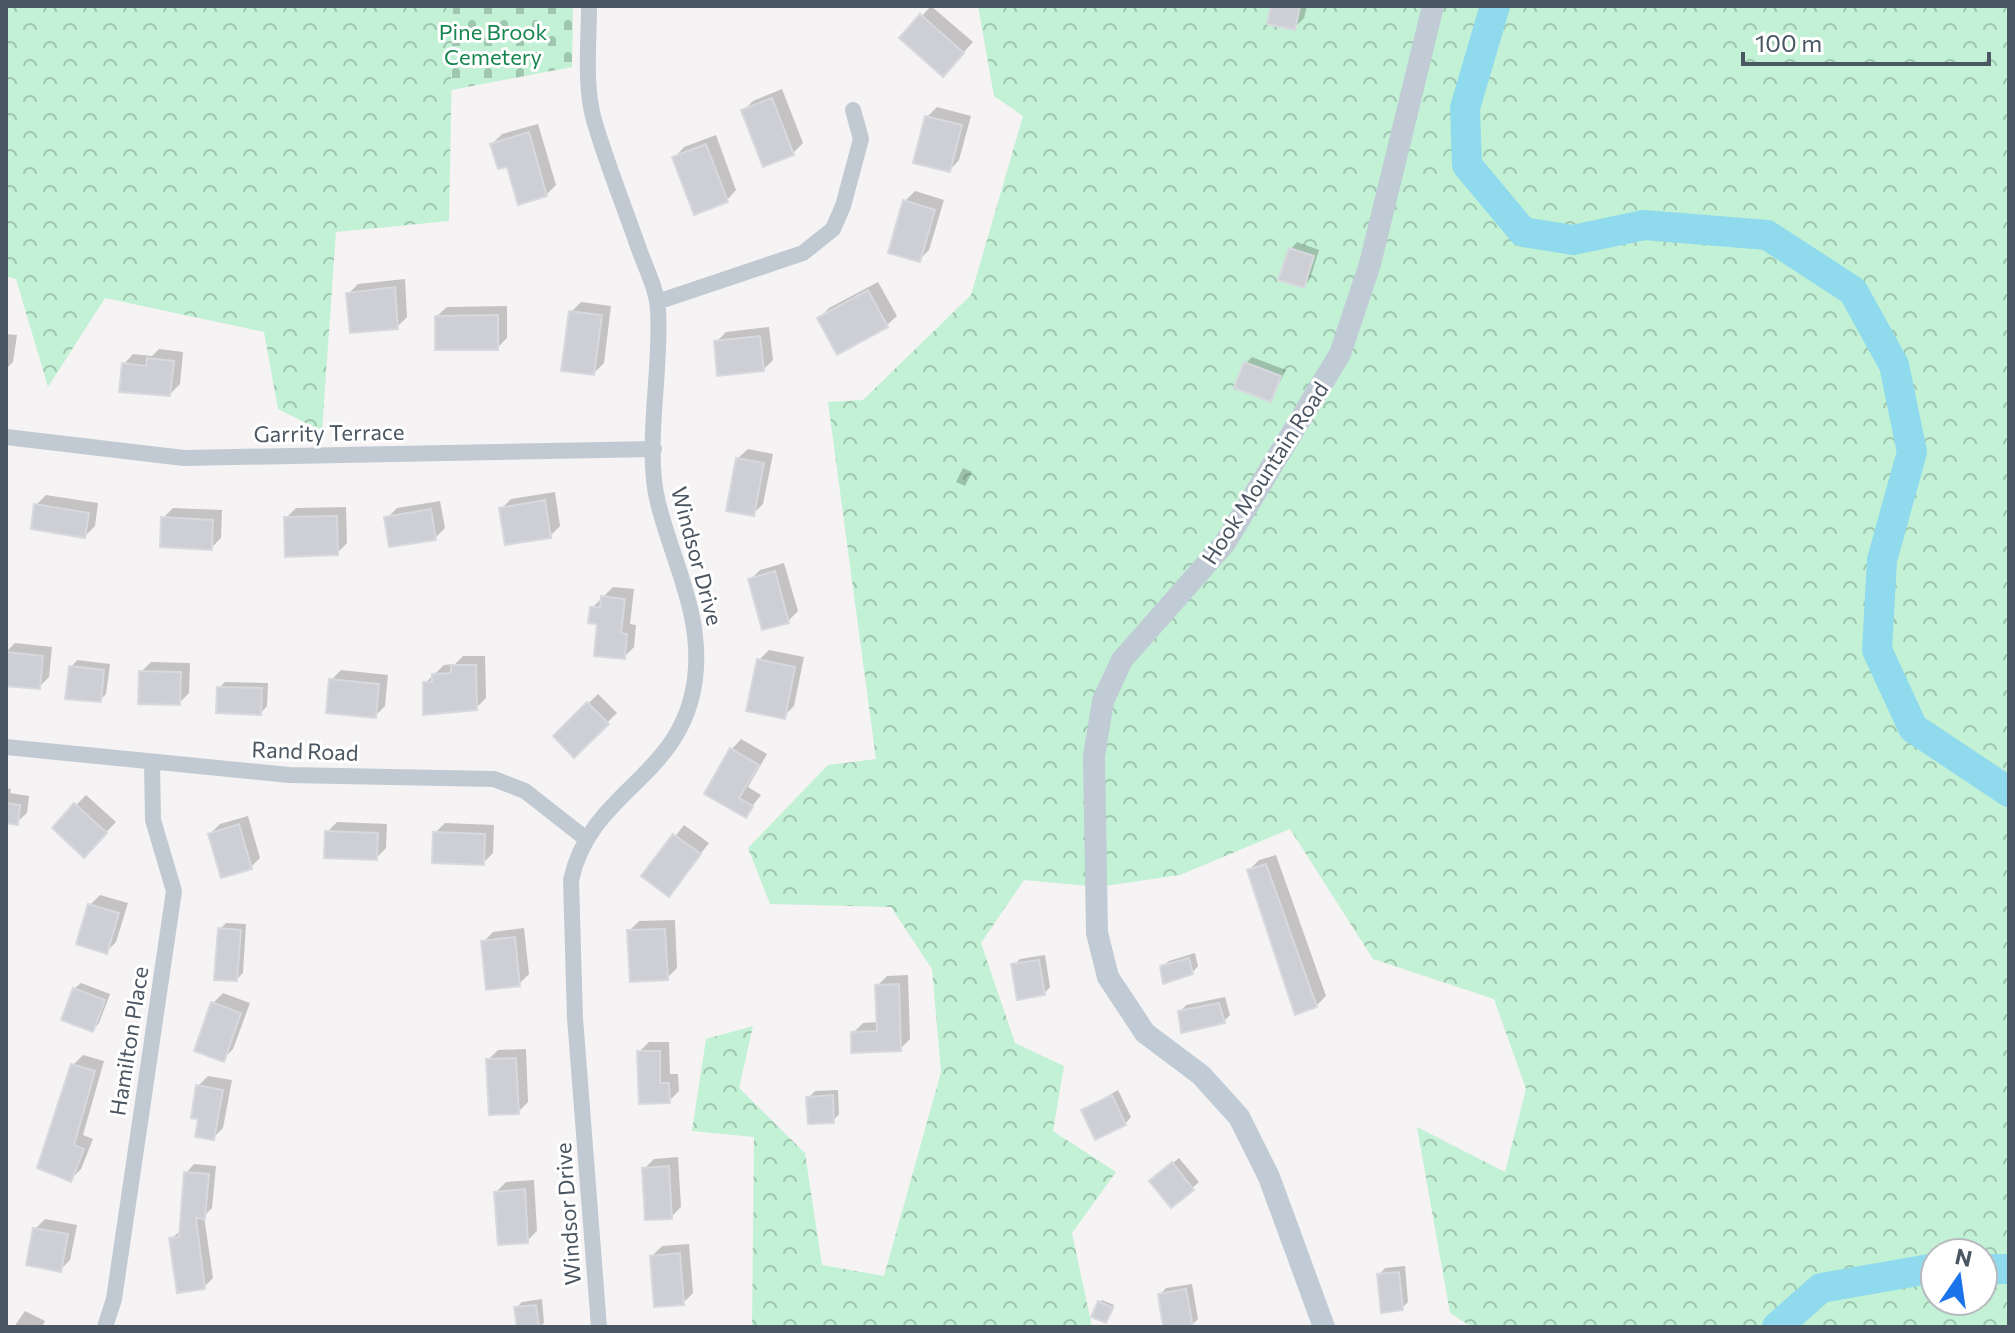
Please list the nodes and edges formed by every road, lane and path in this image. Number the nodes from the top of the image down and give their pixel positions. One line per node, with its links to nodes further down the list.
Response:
1 (589, 6): 4 (street, Windsor Drive)
2 (1433, 6): 12 (street, Hook Mountain Road)
3 (853, 110): 4 (street)
4 (657, 302): 6 (street, Windsor Drive)
5 (6, 437): 6 (street, Garrity Terrace)
6 (654, 449): 9 (street, Windsor Drive)
7 (6, 747): 8 (street, Rand Road)
8 (152, 763): 9 (street, Rand Road); 10 (street, Hamilton Place)
9 (585, 838): 11 (street, Windsor Drive)
10 (105, 1327)
11 (599, 1327)
12 (1324, 1327)

